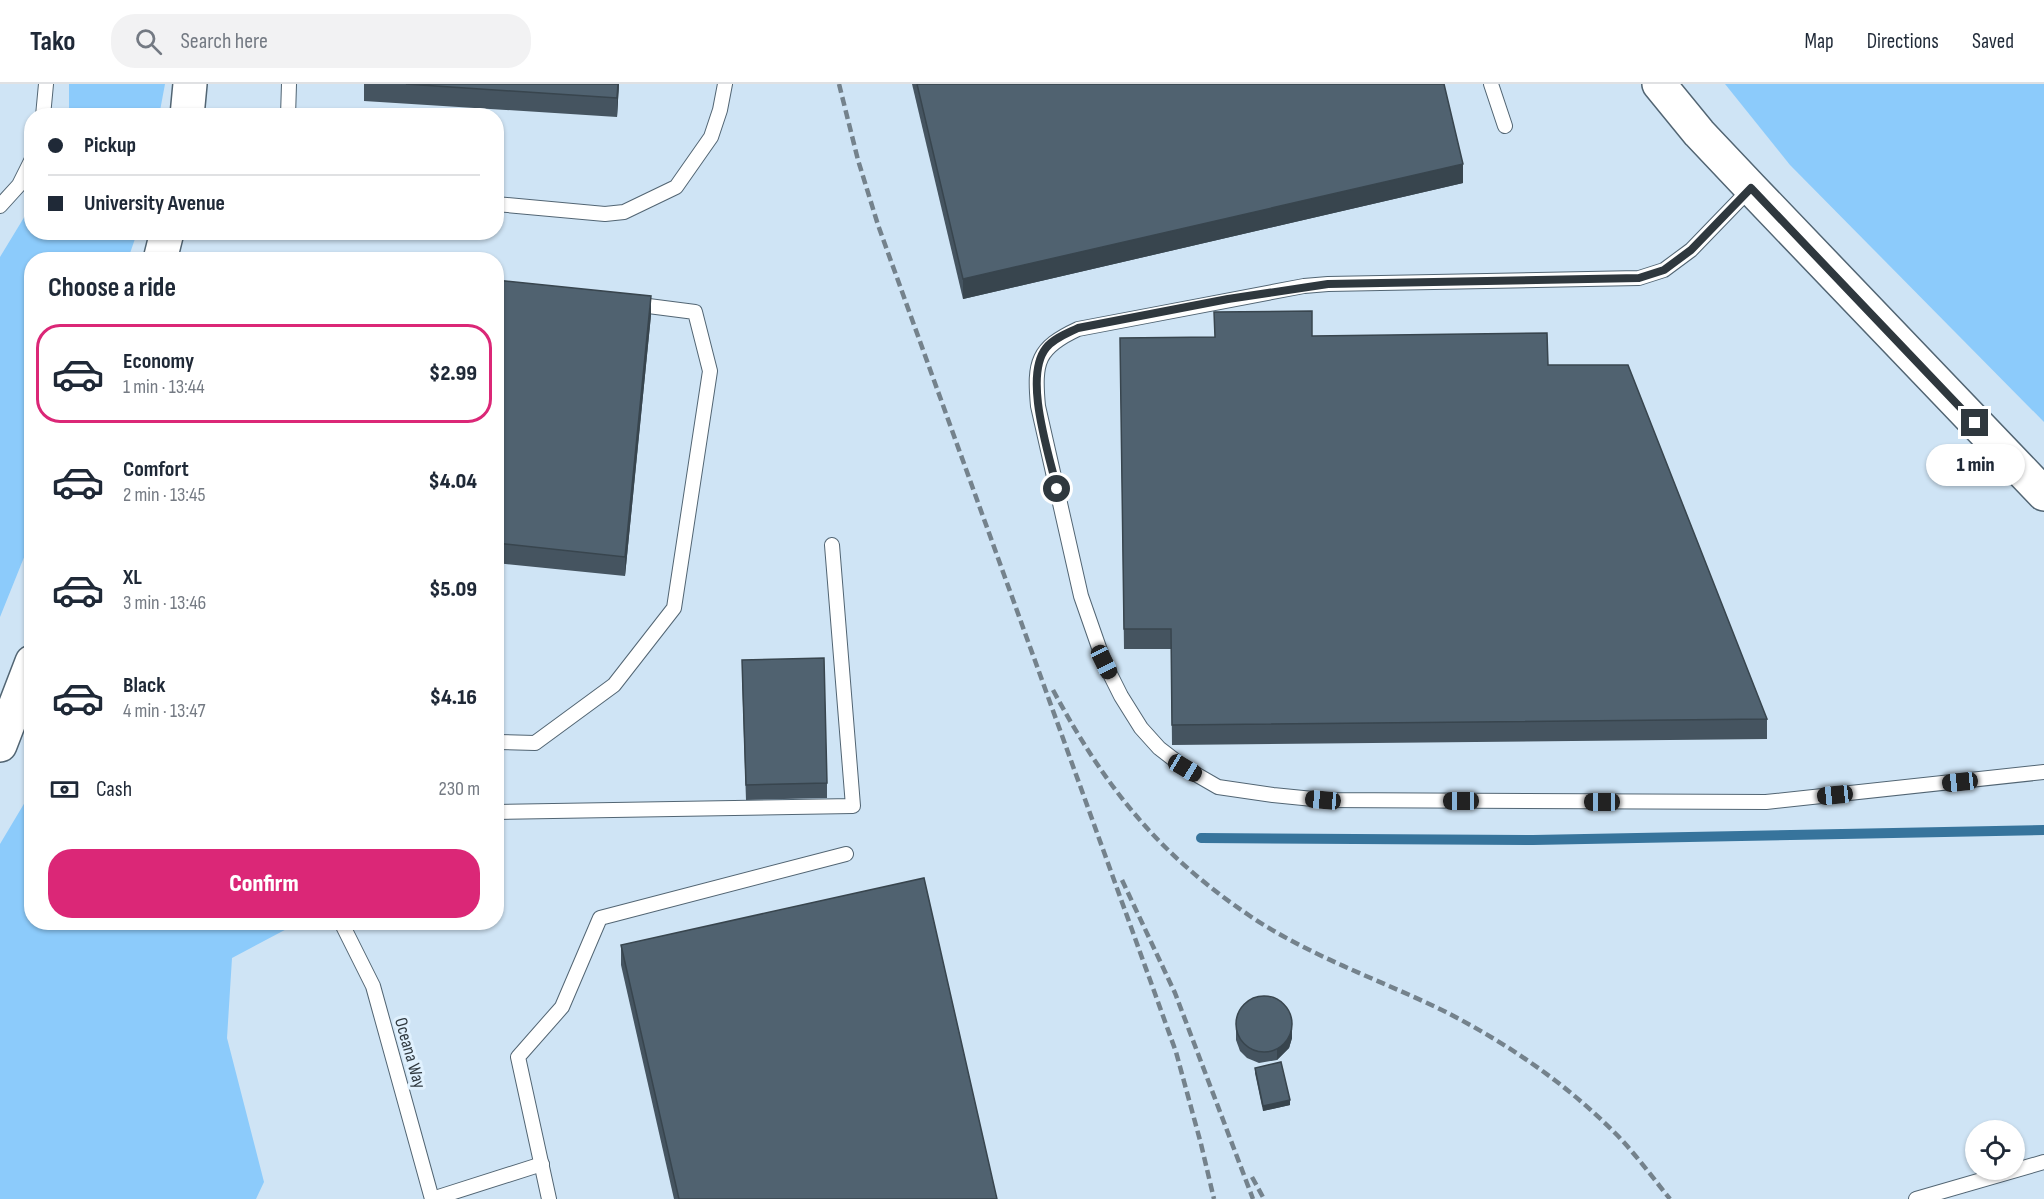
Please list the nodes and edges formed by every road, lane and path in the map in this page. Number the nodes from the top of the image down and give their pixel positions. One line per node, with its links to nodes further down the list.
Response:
1 (46, 84): 7 (lane)
2 (190, 84): 8 (main road)
3 (290, 84): 9 (lane)
4 (725, 84): 13 (lane)
5 (1491, 84): 10 (lane)
6 (1659, 84): 12 (main road)
7 (44, 108)
8 (188, 108)
9 (288, 108)
10 (1505, 126)
11 (24, 175): 14 (lane)
12 (1751, 188): 16 (main road); 21 (lane)
13 (504, 205)
14 (0, 206)
15 (625, 303): 19 (lane)
16 (2044, 494)
17 (832, 545): 22 (lane)
18 (24, 683): 20 (main road)
19 (504, 742)
20 (0, 745)
21 (2044, 772)
22 (504, 812)
23 (846, 854): 26 (lane)
24 (345, 930): 27 (lane, Oceana Way)
25 (2044, 1162): 29 (lane)
26 (542, 1164): 27 (lane); 28 (lane)
27 (432, 1199)
28 (549, 1199)
29 (1916, 1199)

